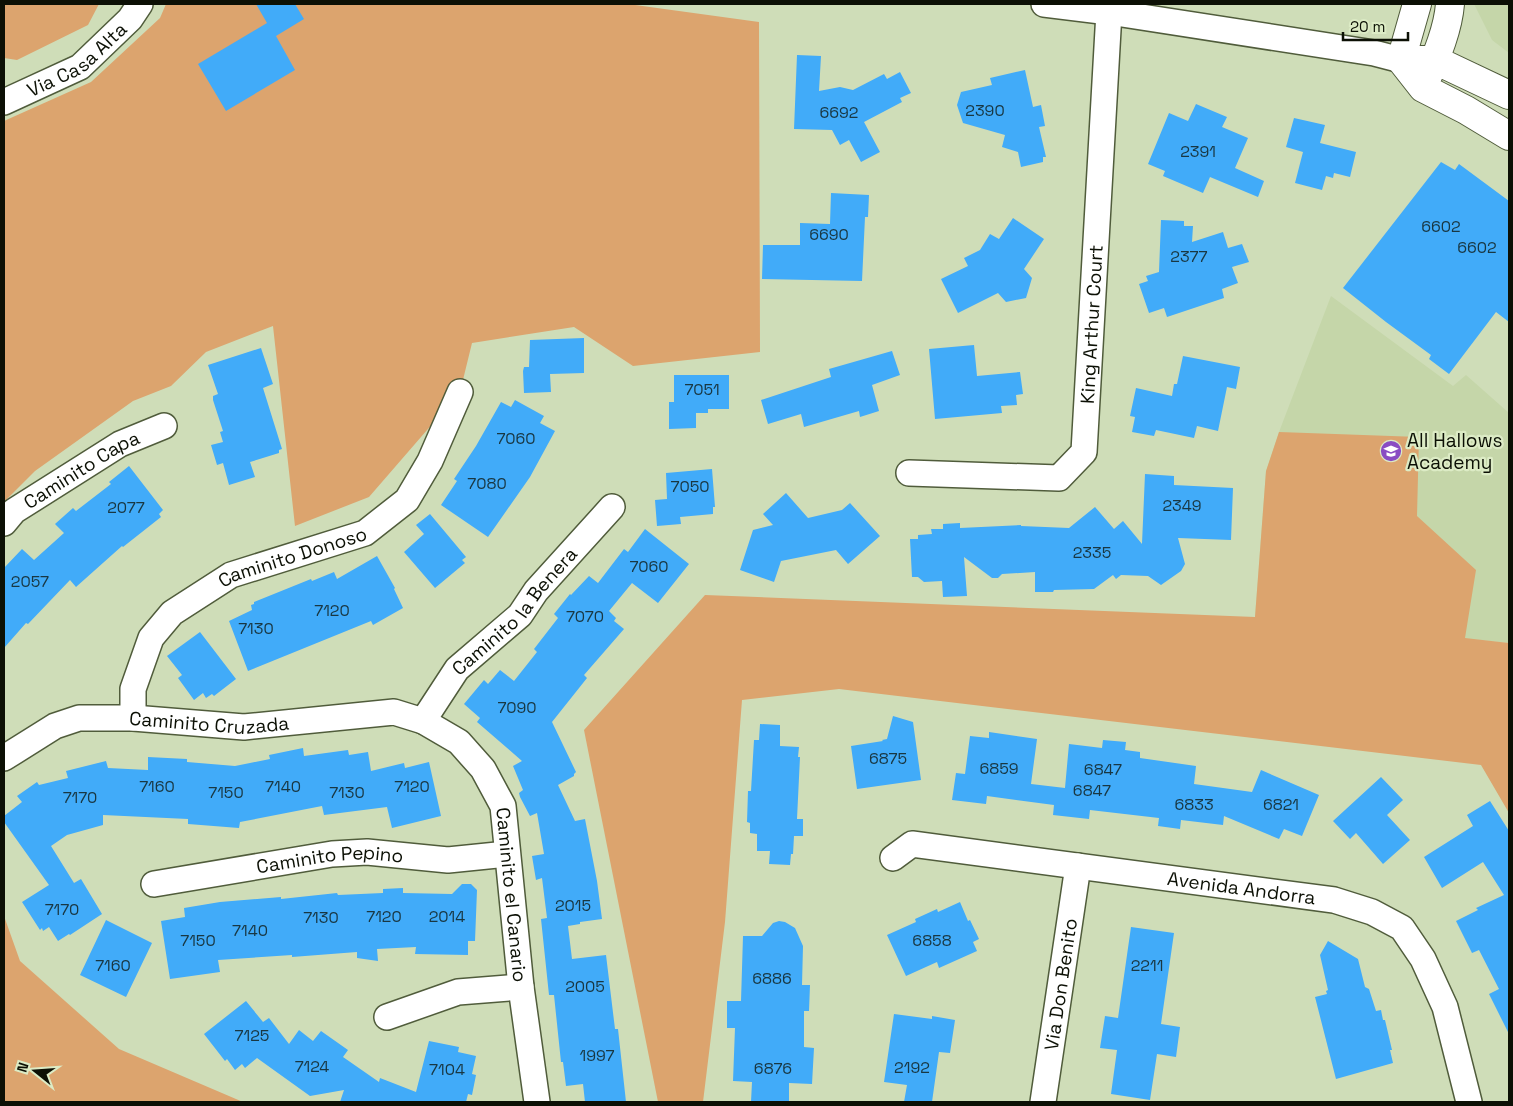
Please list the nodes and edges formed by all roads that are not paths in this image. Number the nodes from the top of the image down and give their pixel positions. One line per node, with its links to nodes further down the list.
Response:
1 (140, 4): 10 (street, Via Casa Alta)
2 (1044, 4): 5 (street)
3 (1417, 4): 6 (main road)
4 (1450, 4): 7 (main road)
5 (1109, 12): 6 (street); 14 (street, King Arthur Court)
6 (1401, 60): 7 (main road); 8 (main road)
7 (1435, 60): 8 (main road); 9 (main road)
8 (1423, 88): 11 (main road)
9 (1509, 95)
10 (4, 102)
11 (1509, 136)
12 (460, 392): 17 (street, Caminito Donoso)
13 (164, 426): 16 (street, Caminito Capa)
14 (909, 474)
15 (612, 507): 18 (street, Caminito la Benera)
16 (4, 523)
17 (133, 718): 18 (street, Caminito Cruzada); 19 (street, Caminito Cruzada)
18 (422, 721): 20 (street, Caminito el Canario)
19 (4, 758)
20 (507, 854): 23 (street, Caminito Pepino); 24 (street, Caminito el Canario)
21 (893, 858): 22 (street, Avenida Andorra)
22 (1078, 866): 27 (street, Via Don Benito); 28 (street, Avenida Andorra)
23 (154, 884)
24 (521, 987): 25 (street); 26 (street, Caminito el Canario)
25 (387, 1017)
26 (537, 1102)
27 (1043, 1102)
28 (1469, 1102)

